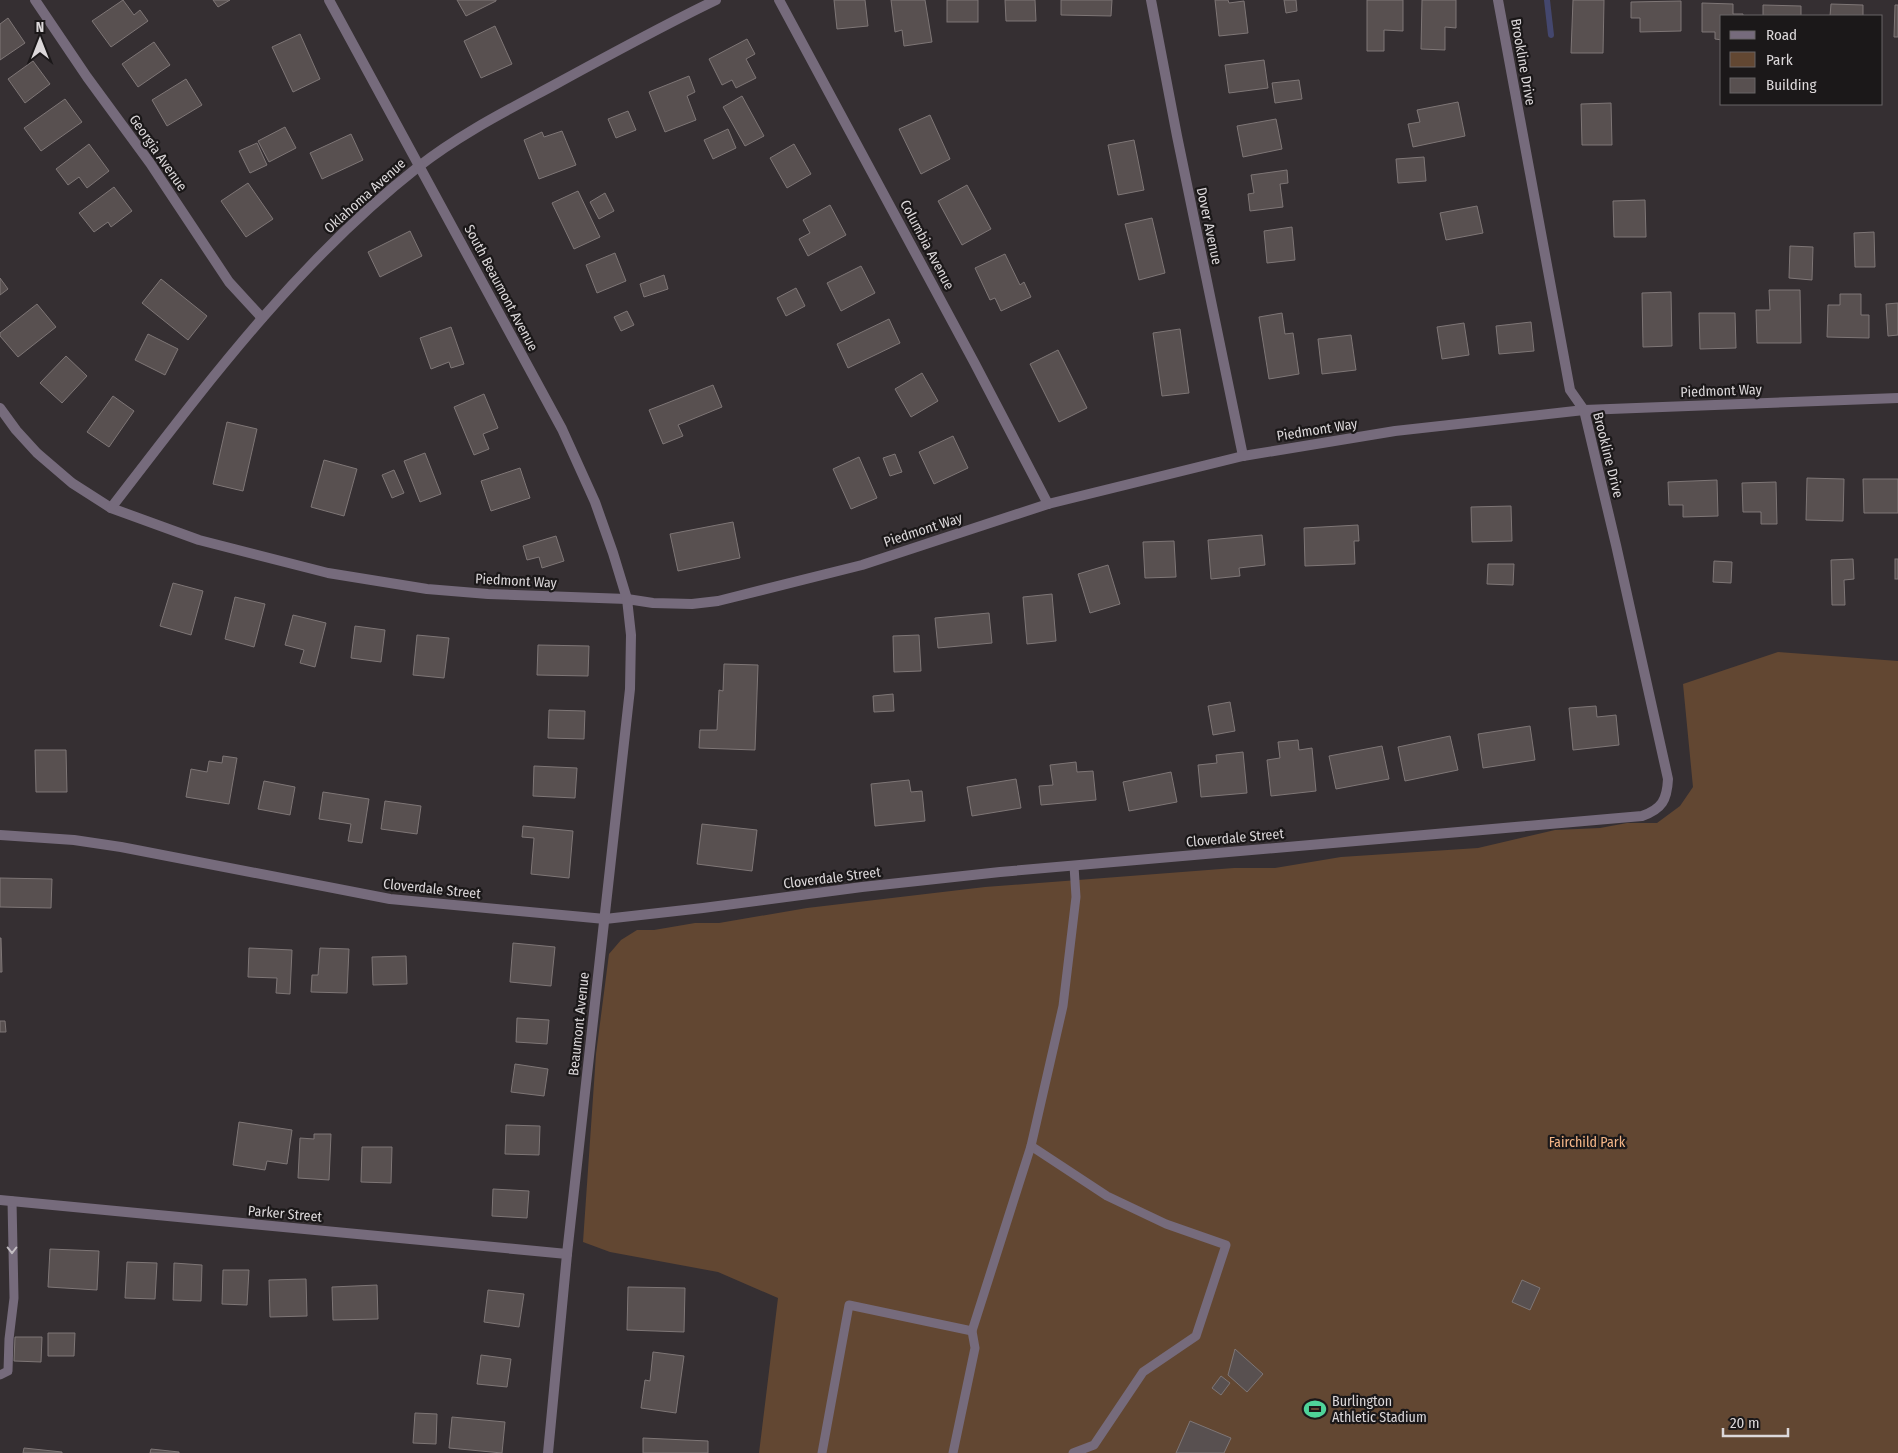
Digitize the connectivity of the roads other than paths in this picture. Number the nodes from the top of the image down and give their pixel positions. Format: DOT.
graph roads {
  1 [pos="35,0"];
  2 [pos="329,0"];
  3 [pos="716,0"];
  4 [pos="780,0"];
  5 [pos="1151,0"];
  6 [pos="1498,0"];
  7 [pos="419,166"];
  8 [pos="262,318"];
  9 [pos="1898,398"];
  10 [pos="0,408"];
  11 [pos="1584,410"];
  12 [pos="1243,456"];
  13 [pos="1048,504"];
  14 [pos="112,508"];
  15 [pos="627,599"];
  16 [pos="1665,799"];
  17 [pos="0,835"];
  18 [pos="1074,866"];
  19 [pos="604,919"];
  20 [pos="1031,1146"];
  21 [pos="0,1200"];
  22 [pos="12,1202"];
  23 [pos="566,1254"];
  24 [pos="972,1331"];
  25 [pos="0,1375"];
  26 [pos="548,1453"];
  27 [pos="822,1453"];
  28 [pos="953,1453"];
  29 [pos="1073,1453"];
  1 -- 8 [label="street, Georgia Avenue"];
  2 -- 7 [label="street, South Beaumont Avenue"];
  3 -- 7 [label="street, Oklahoma Avenue"];
  4 -- 13 [label="street, Columbia Avenue"];
  5 -- 12 [label="street, Dover Avenue"];
  6 -- 11 [label="street, Brookline Drive"];
  7 -- 8 [label="street, Oklahoma Avenue"];
  7 -- 15 [label="street, South Beaumont Avenue"];
  8 -- 14 [label="street, Oklahoma Avenue"];
  9 -- 11 [label="street, Piedmont Way"];
  10 -- 14 [label="street, Piedmont Way"];
  11 -- 12 [label="street, Piedmont Way"];
  11 -- 16 [label="street, Brookline Drive"];
  12 -- 13 [label="street, Piedmont Way"];
  13 -- 15 [label="street, Piedmont Way"];
  14 -- 15 [label="street, Piedmont Way"];
  15 -- 19 [label="street, Beaumont Avenue"];
  16 -- 18 [label="street, Cloverdale Street"];
  17 -- 19 [label="street, Cloverdale Street"];
  18 -- 19 [label="street, Cloverdale Street"];
  18 -- 20 [label="lane"];
  19 -- 23 [label="street, Beaumont Avenue"];
  20 -- 24 [label="lane"];
  20 -- 29 [label="lane"];
  21 -- 22 [label="street, Parker Street"];
  22 -- 23 [label="street, Parker Street"];
  22 -- 25 [label="lane, one-way"];
  23 -- 26 [label="street, Beaumont Avenue"];
  24 -- 27 [label="lane"];
  24 -- 28 [label="lane"];
}
